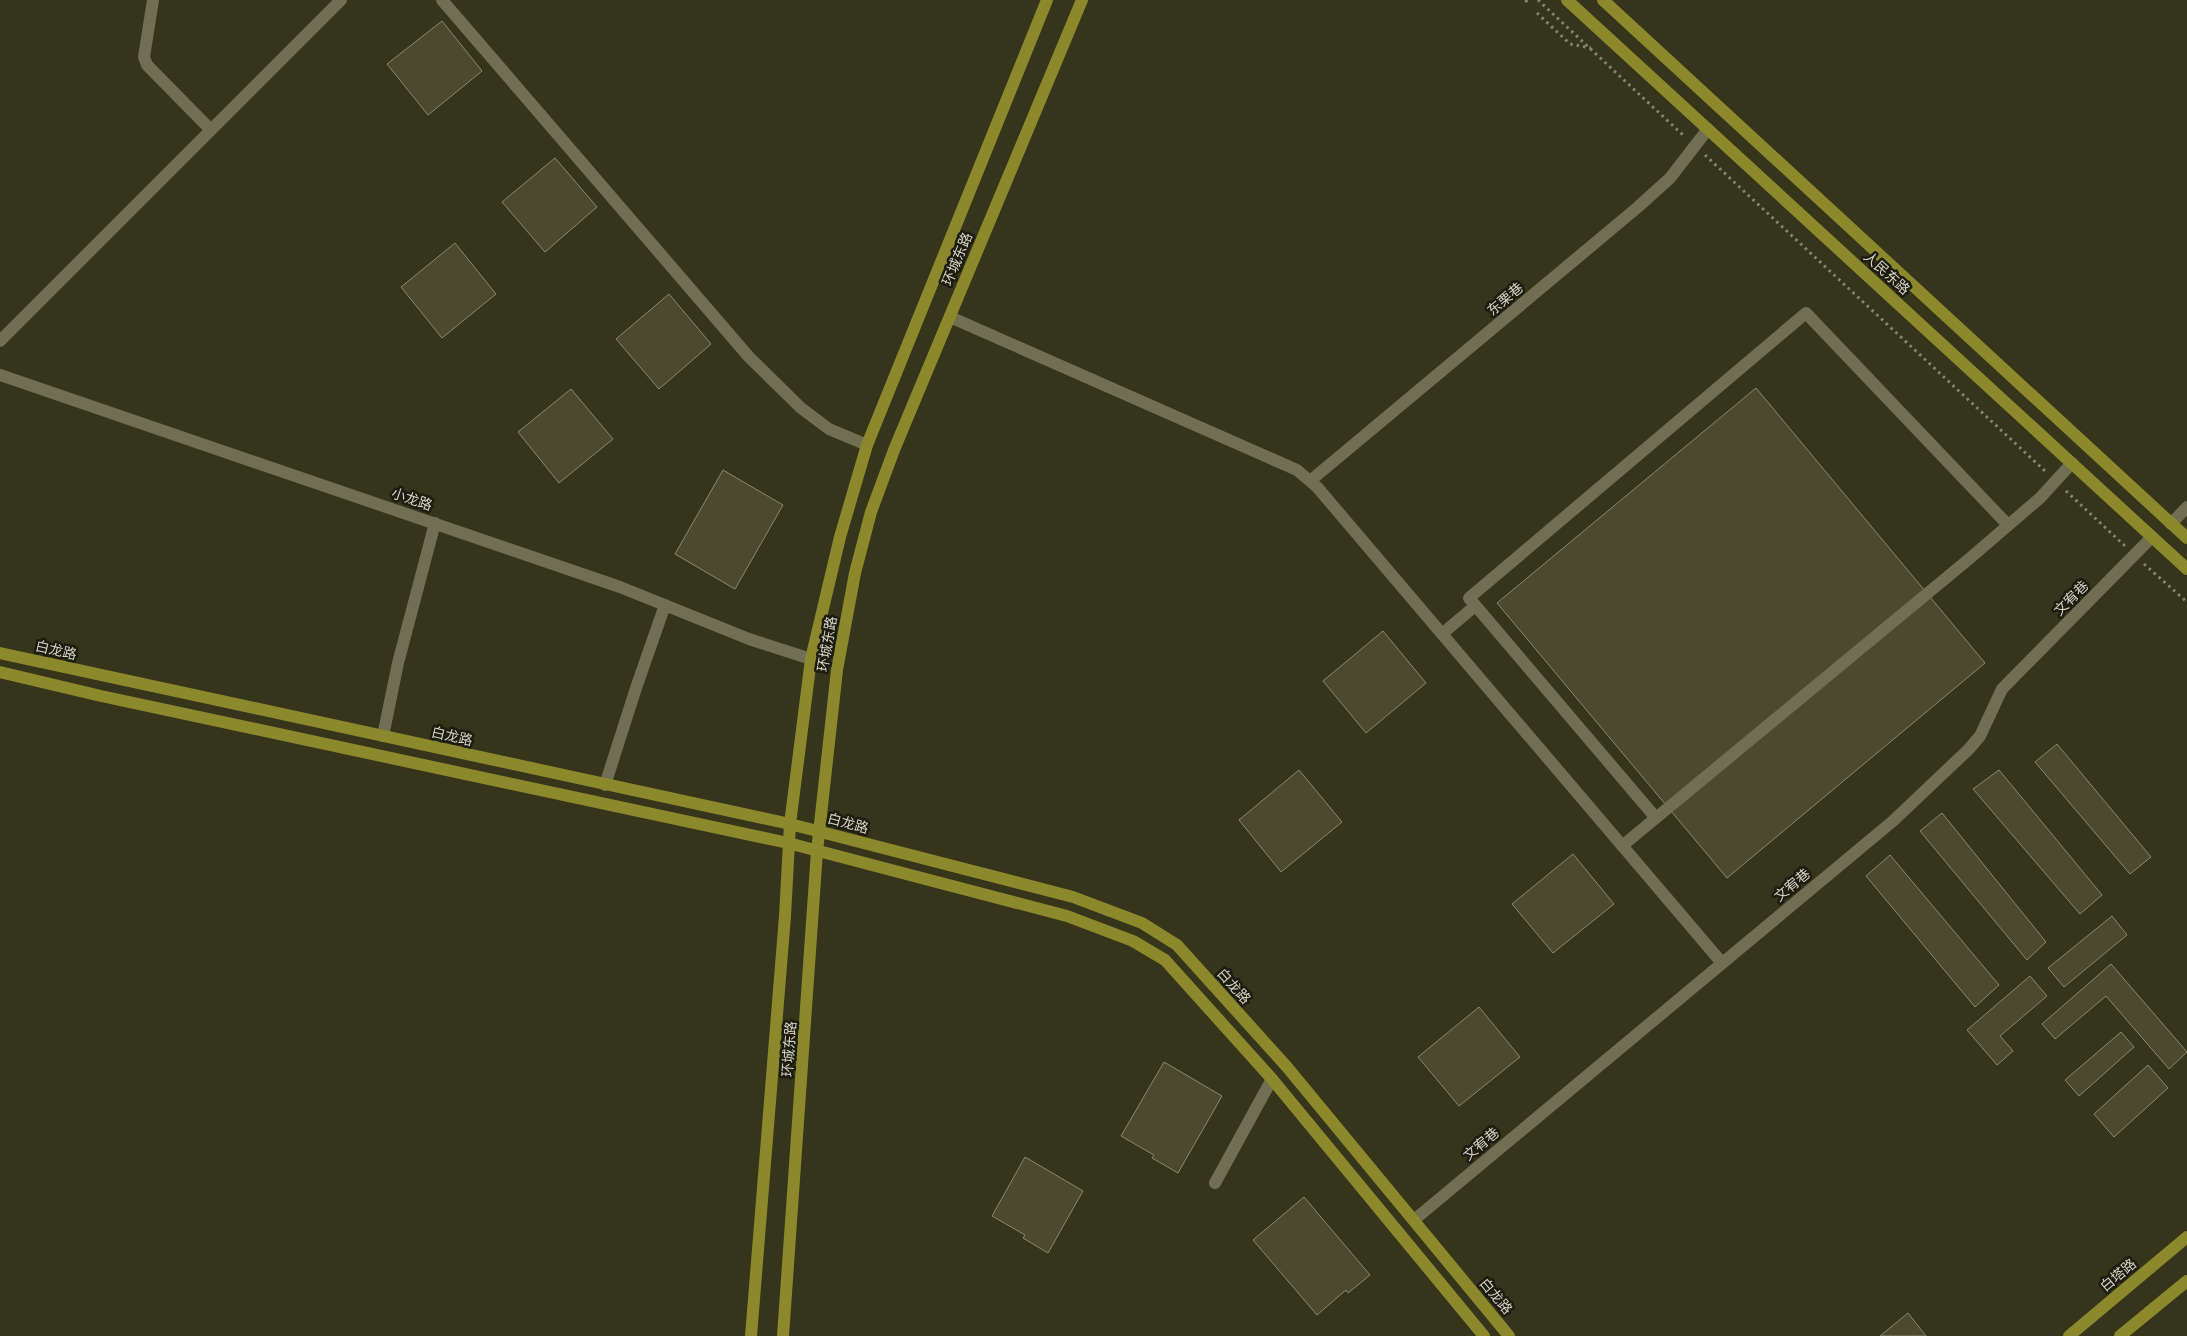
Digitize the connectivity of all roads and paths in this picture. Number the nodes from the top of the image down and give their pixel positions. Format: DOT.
graph roads {
  1 [pos="153,0"];
  2 [pos="341,0"];
  3 [pos="442,0"];
  4 [pos="1047,0"];
  5 [pos="1082,0"];
  6 [pos="1538,0"];
  7 [pos="1567,0"];
  8 [pos="1603,0"];
  9 [pos="1537,13"];
  10 [pos="1591,49"];
  11 [pos="1708,129"];
  12 [pos="211,130"];
  13 [pos="1695,145"];
  14 [pos="950,316"];
  15 [pos="0,341"];
  16 [pos="0,374"];
  17 [pos="867,444"];
  18 [pos="2072,464"];
  19 [pos="1310,481"];
  20 [pos="2055,481"];
  21 [pos="2187,507"];
  22 [pos="434,523"];
  23 [pos="2171,524"];
  24 [pos="2008,525"];
  25 [pos="2152,537"];
  26 [pos="2187,538"];
  27 [pos="2134,555"];
  28 [pos="2187,568"];
  29 [pos="2187,602"];
  30 [pos="665,605"];
  31 [pos="1475,606"];
  32 [pos="1442,634"];
  33 [pos="0,652"];
  34 [pos="811,659"];
  35 [pos="0,672"];
  36 [pos="383,736"];
  37 [pos="606,785"];
  38 [pos="1656,818"];
  39 [pos="790,824"];
  40 [pos="819,831"];
  41 [pos="788,844"];
  42 [pos="1622,846"];
  43 [pos="817,851"];
  44 [pos="1722,963"];
  45 [pos="1272,1079"];
  46 [pos="1215,1183"];
  47 [pos="1414,1220"];
  48 [pos="2187,1237"];
  49 [pos="2187,1281"];
  50 [pos="751,1336"];
  51 [pos="783,1336"];
  52 [pos="1484,1336"];
  53 [pos="1509,1336"];
  54 [pos="2069,1336"];
  55 [pos="2120,1336"];
  1 -- 12 [label="street"];
  2 -- 12 [label="street"];
  3 -- 17 [label="street"];
  4 -- 17 [label="main road, 环城东路"];
  5 -- 14 [label="main road, 环城东路"];
  6 -- 10 [label="path"];
  7 -- 11 [label="main road, 人民东路"];
  8 -- 23 [label="main road, 人民东路"];
  9 -- 10 [label="path"];
  10 -- 13 [label="path"];
  11 -- 13 [label="street, 东栗巷"];
  11 -- 18 [label="main road, 人民东路"];
  12 -- 15 [label="street"];
  13 -- 19 [label="street, 东栗巷"];
  13 -- 20 [label="path"];
  14 -- 19 [label="street"];
  14 -- 40 [label="main road, 环城东路"];
  16 -- 22 [label="street, 小龙路"];
  17 -- 34 [label="main road, 环城东路"];
  18 -- 20 [label="street"];
  18 -- 25 [label="main road, 人民东路"];
  19 -- 32 [label="street"];
  20 -- 24 [label="street"];
  20 -- 27 [label="path"];
  21 -- 23 [label="street"];
  22 -- 30 [label="street, 小龙路"];
  22 -- 36 [label="street"];
  23 -- 26 [label="main road, 人民东路"];
  24 -- 31 [label="street"];
  24 -- 38 [label="street"];
  25 -- 27 [label="street, 文宥巷"];
  25 -- 28 [label="main road, 人民东路"];
  27 -- 29 [label="path"];
  27 -- 44 [label="street, 文宥巷"];
  30 -- 34 [label="street, 小龙路"];
  30 -- 37 [label="street"];
  31 -- 32 [label="street"];
  31 -- 38 [label="street"];
  32 -- 42 [label="street"];
  33 -- 36 [label="main road, 白龙路"];
  34 -- 39 [label="main road, 环城东路"];
  35 -- 41 [label="main road"];
  36 -- 37 [label="main road, 白龙路"];
  37 -- 39 [label="main road, 白龙路"];
  38 -- 42 [label="street"];
  39 -- 40 [label="main road, 白龙路"];
  39 -- 41 [label="main road, 环城东路"];
  40 -- 43 [label="main road, 环城东路"];
  40 -- 47 [label="main road, 白龙路"];
  41 -- 43 [label="main road"];
  41 -- 50 [label="main road, 环城东路"];
  42 -- 44 [label="street"];
  43 -- 45 [label="main road"];
  43 -- 51 [label="main road, 环城东路"];
  44 -- 47 [label="street, 文宥巷"];
  45 -- 46 [label="street"];
  45 -- 52 [label="main road"];
  47 -- 53 [label="main road, 白龙路"];
  48 -- 54 [label="main road, 白塔路"];
  49 -- 55 [label="main road"];
}
